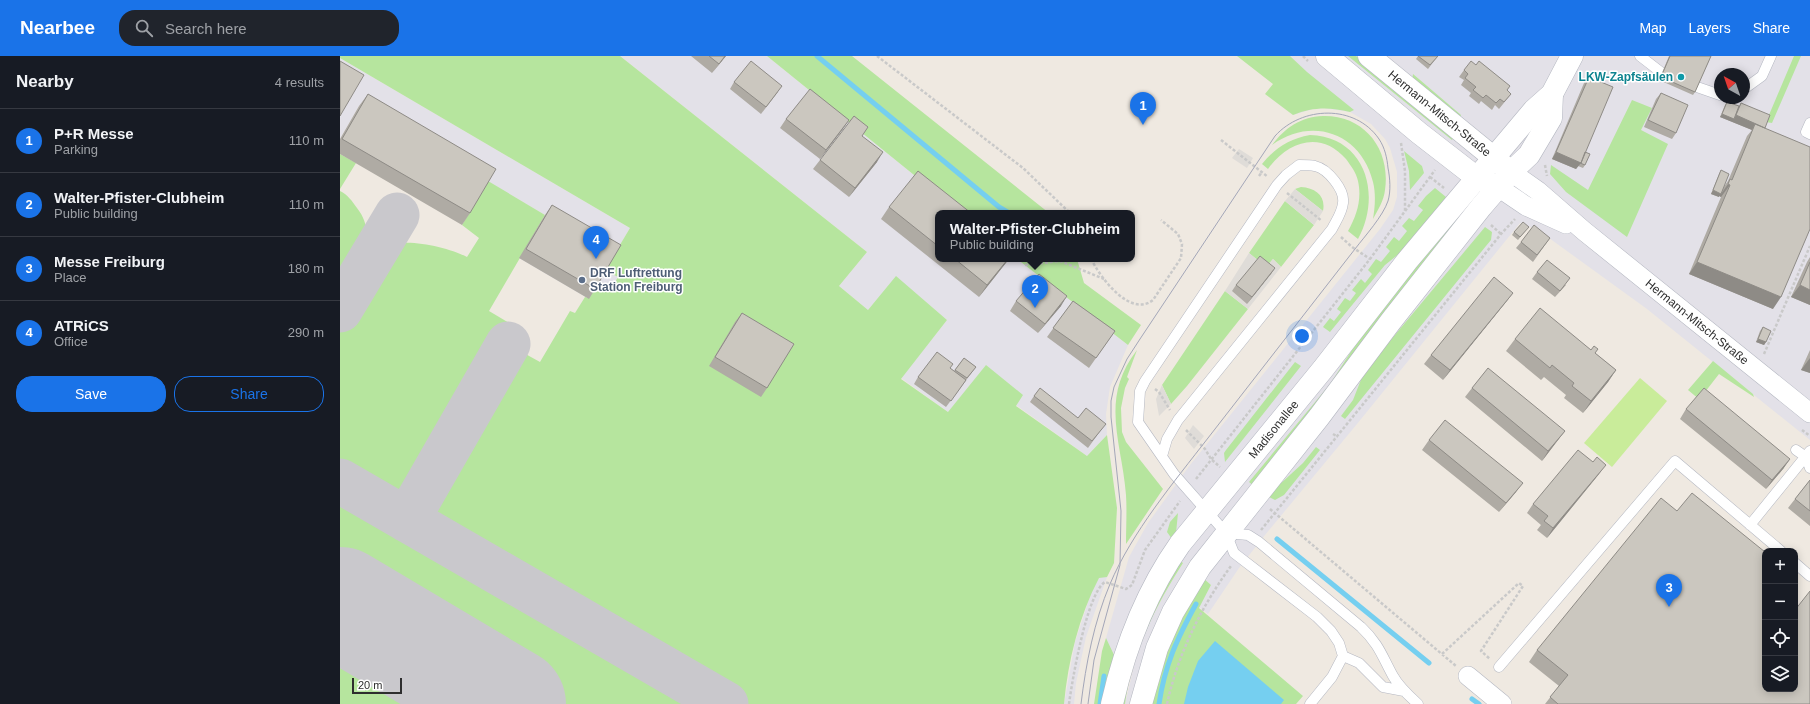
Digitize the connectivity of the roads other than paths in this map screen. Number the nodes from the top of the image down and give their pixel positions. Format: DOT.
graph roads {
  1 [pos="1327,56"];
  2 [pos="1369,56"];
  3 [pos="1572,56"];
  4 [pos="1640,56"];
  5 [pos="1771,56"];
  6 [pos="1662,73"];
  7 [pos="1750,85"];
  8 [pos="1697,87"];
  9 [pos="1714,93"];
  10 [pos="1552,94"];
  11 [pos="1810,123"];
  12 [pos="1810,134"];
  13 [pos="1494,158"];
  14 [pos="1477,178"];
  15 [pos="1504,179"];
  16 [pos="1810,413"];
  17 [pos="1796,450"];
  18 [pos="1808,454"];
  19 [pos="1162,456"];
  20 [pos="1810,468"];
  21 [pos="1207,512"];
  22 [pos="1750,525"];
  23 [pos="1226,533"];
  24 [pos="1777,548"];
  25 [pos="1798,566"];
  26 [pos="1810,576"];
  27 [pos="1343,656"];
  28 [pos="1499,667"];
  29 [pos="1468,676"];
  30 [pos="1404,691"];
  31 [pos="1112,704"];
  32 [pos="1141,704"];
  33 [pos="1310,704"];
  34 [pos="1418,704"];
  35 [pos="1502,704"];
  1 -- 14 [label="main road"];
  2 -- 13 [label="main road, Hermann-Mitsch-Straße"];
  3 -- 10 [label="main road"];
  4 -- 6 [label="lane"];
  5 -- 7 [label="lane"];
  8 -- 9 [label="lane"];
  10 -- 13 [label="main road, Madisonallee"];
  10 -- 15 [label="main road"];
  11 -- 12 [label="lane"];
  13 -- 14 [label="main road, Madisonallee"];
  13 -- 15 [label="main road, Hermann-Mitsch-Straße"];
  14 -- 15 [label="main road"];
  14 -- 21 [label="main road, Madisonallee"];
  15 -- 16 [label="street, Hermann-Mitsch-Straße"];
  15 -- 23 [label="main road"];
  17 -- 18 [label="lane"];
  18 -- 20 [label="lane"];
  18 -- 22 [label="lane"];
  19 -- 19 [label="lane"];
  19 -- 21 [label="lane"];
  21 -- 23 [label="lane"];
  21 -- 31 [label="main road, Madisonallee"];
  22 -- 24 [label="lane"];
  22 -- 28 [label="lane"];
  23 -- 27 [label="lane"];
  23 -- 30 [label="lane"];
  23 -- 32 [label="main road"];
  25 -- 26 [label="lane"];
  27 -- 30 [label="lane"];
  27 -- 33 [label="lane"];
  29 -- 35 [label="street"];
  30 -- 34 [label="lane"];
}
